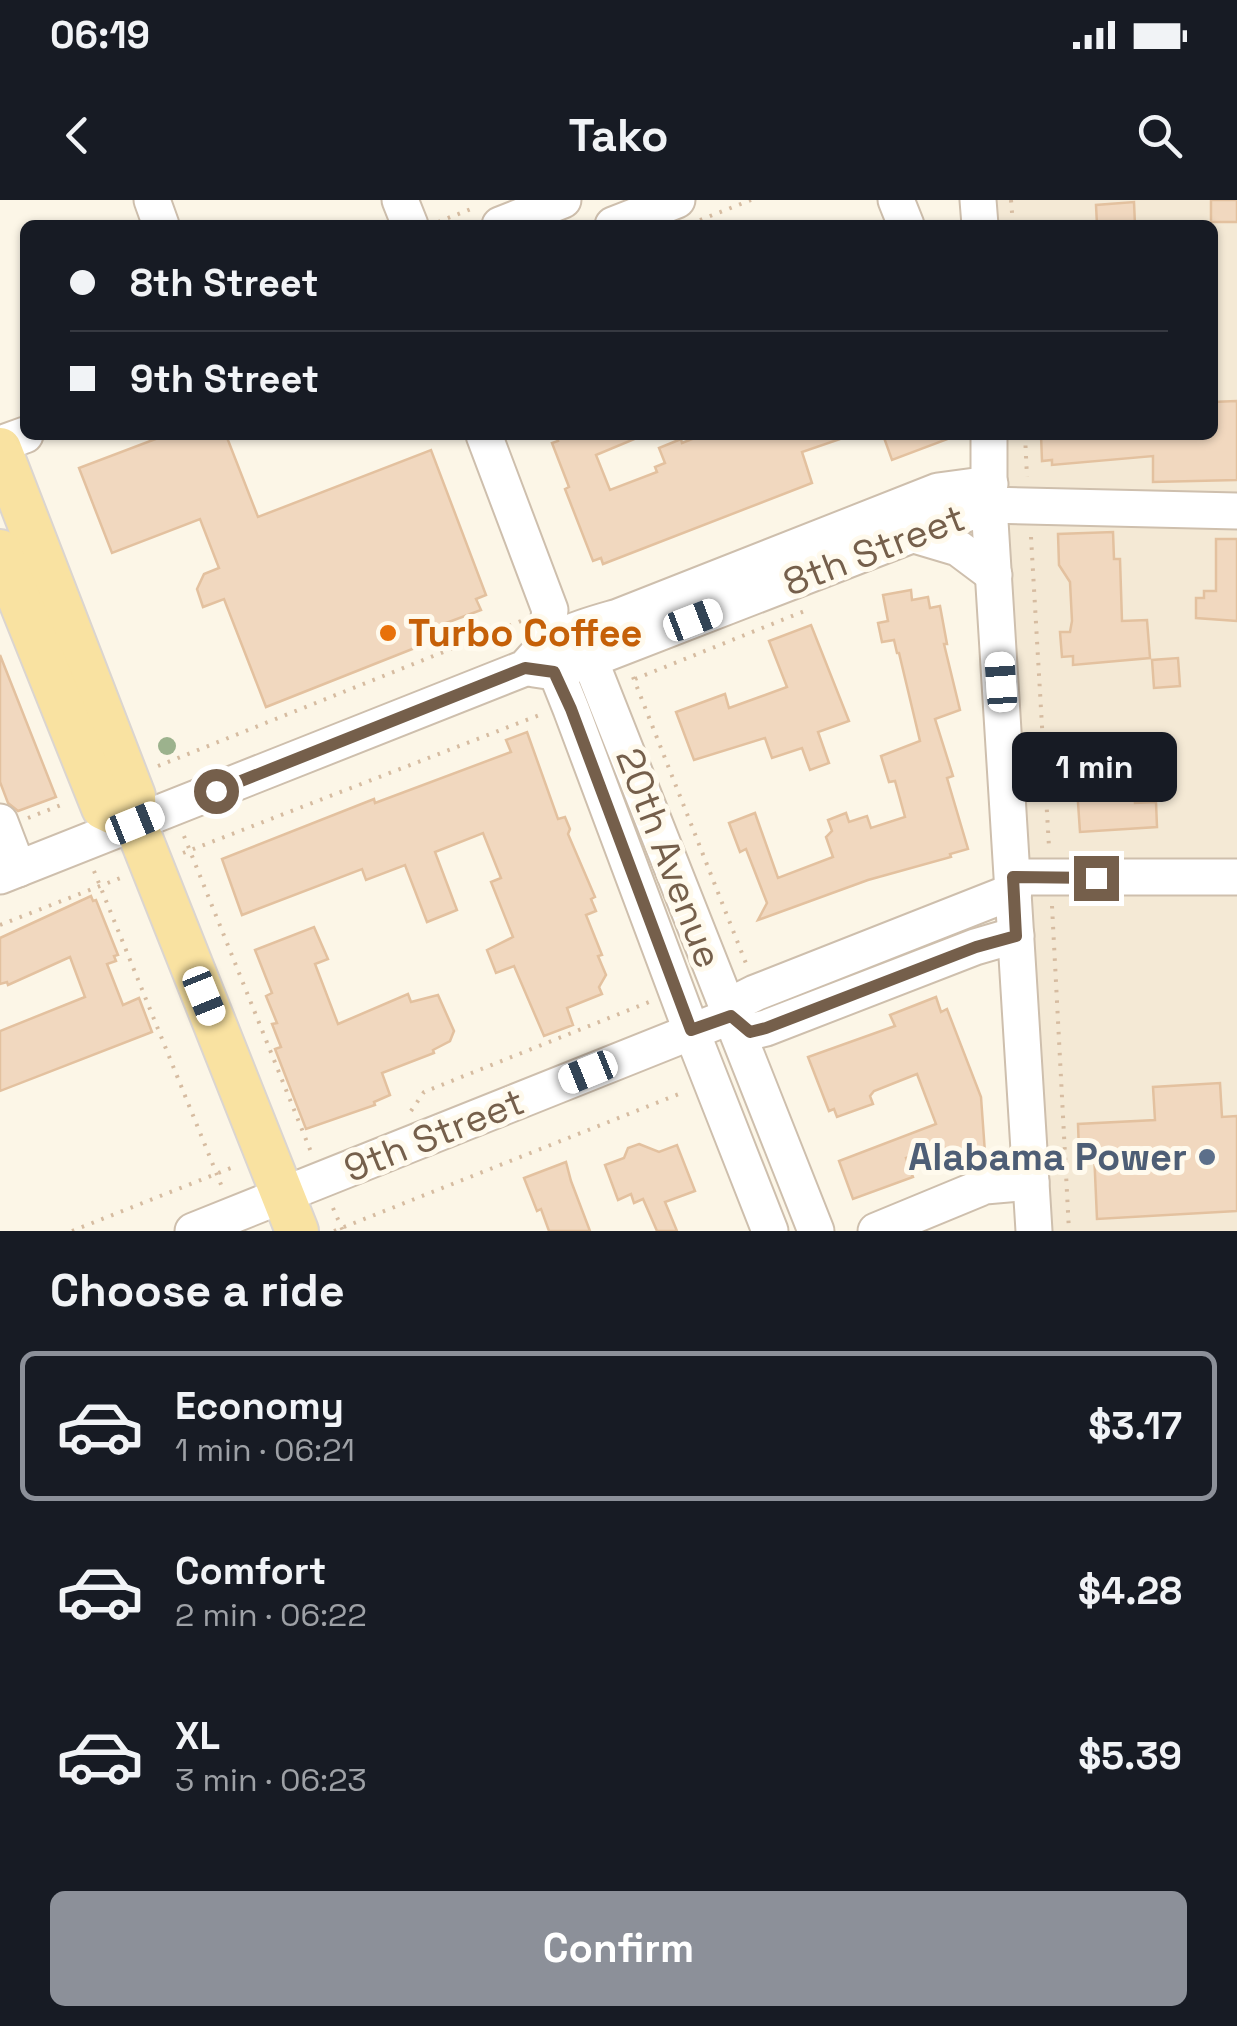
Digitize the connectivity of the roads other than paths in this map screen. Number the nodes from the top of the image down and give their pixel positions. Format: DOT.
graph roads {
  1 [pos="563,200"];
  2 [pos="677,200"];
  3 [pos="489,216"];
  4 [pos="627,220"];
  5 [pos="486,440"];
  6 [pos="989,440"];
  7 [pos="0,447"];
  8 [pos="990,495"];
  9 [pos="1237,511"];
  10 [pos="911,534"];
  11 [pos="0,552"];
  12 [pos="994,575"];
  13 [pos="574,651"];
  14 [pos="154,816"];
  15 [pos="1,825"];
  16 [pos="9,873"];
  17 [pos="1237,877"];
  18 [pos="1014,884"];
  19 [pos="1016,936"];
  20 [pos="731,1016"];
  21 [pos="691,1030"];
  22 [pos="1031,1182"];
  23 [pos="290,1213"];
  24 [pos="192,1231"];
  25 [pos="770,1231"];
  26 [pos="816,1231"];
  27 [pos="876,1231"];
  28 [pos="1034,1231"];
  1 -- 3 [label="street"];
  2 -- 4 [label="street"];
  5 -- 13 [label="street, 20th Avenue"];
  6 -- 8 [label="street"];
  7 -- 14 [label="main road"];
  8 -- 9 [label="street, 8th Street"];
  8 -- 10 [label="street, 8th Street"];
  8 -- 12 [label="street"];
  8 -- 13 [label="street, 8th Street"];
  10 -- 12 [label="street, 8th Street"];
  10 -- 13 [label="street, 8th Street"];
  11 -- 14 [label="main road"];
  12 -- 18 [label="street"];
  13 -- 14 [label="street, 8th Street"];
  13 -- 20 [label="street, 20th Avenue"];
  13 -- 21 [label="street, 20th Avenue"];
  14 -- 16 [label="street, 8th Street"];
  14 -- 23 [label="main road"];
  15 -- 16 [label="street"];
  17 -- 18 [label="street, 9th Street"];
  18 -- 19 [label="street"];
  18 -- 20 [label="street, 9th Street"];
  19 -- 20 [label="street"];
  19 -- 22 [label="street"];
  20 -- 21 [label="street, 9th Street"];
  20 -- 26 [label="street, 20th Avenue"];
  21 -- 23 [label="street, 9th Street"];
  21 -- 25 [label="street, 20th Avenue"];
  22 -- 27 [label="street"];
  22 -- 28 [label="street"];
  23 -- 24 [label="street, 9th Street"];
}
